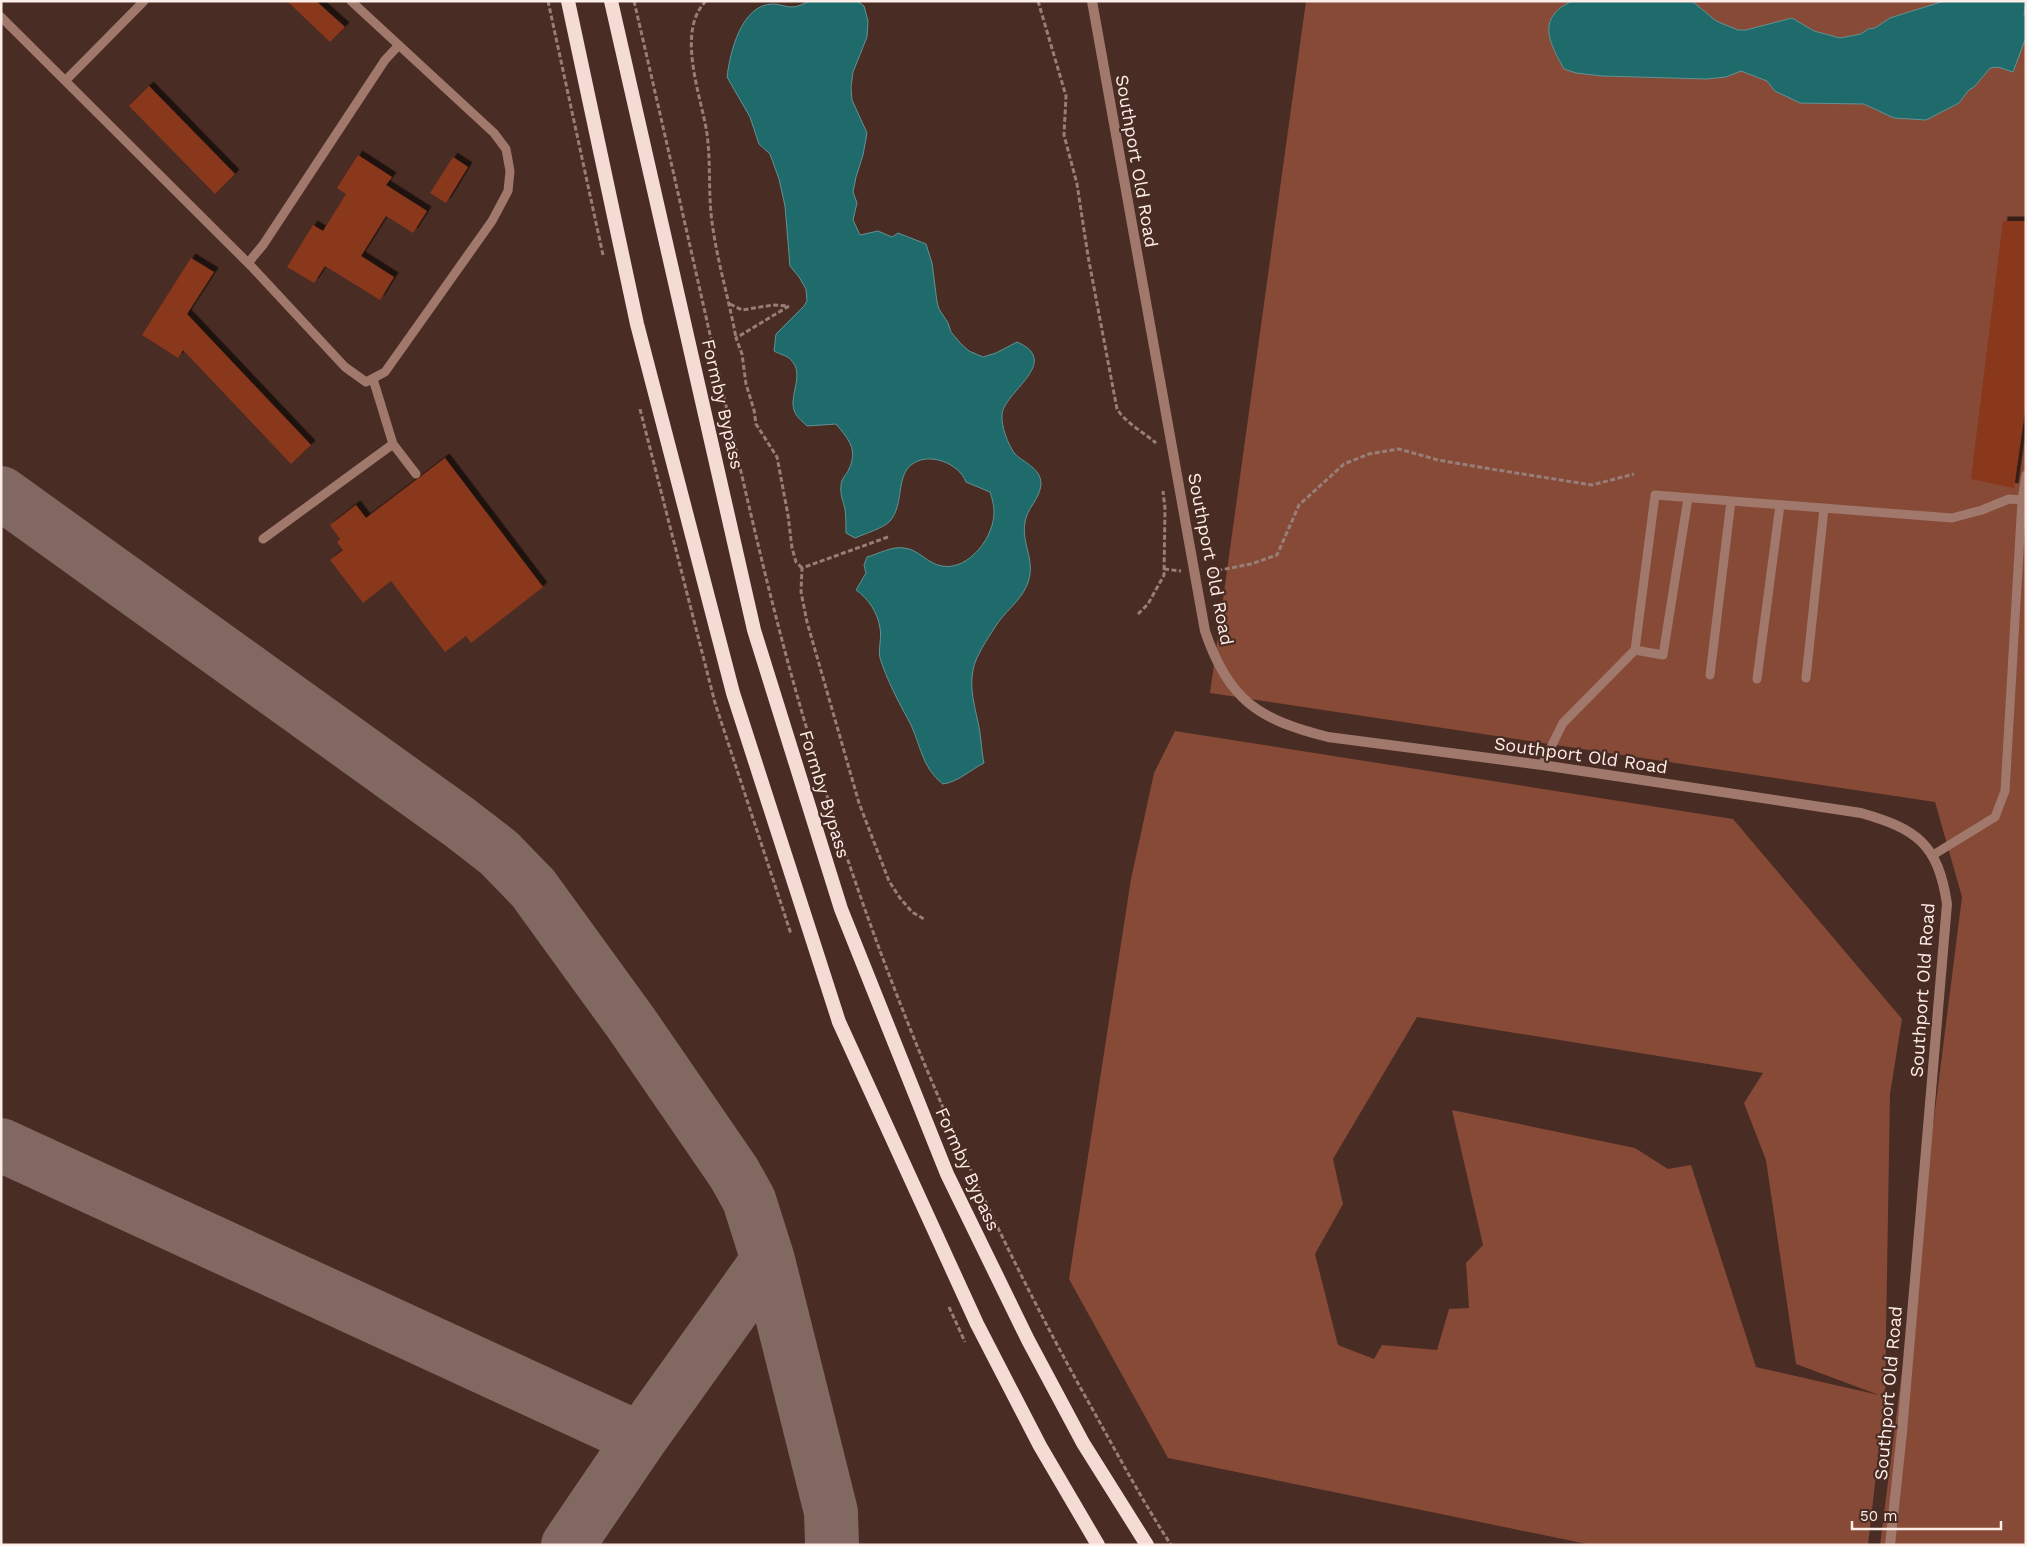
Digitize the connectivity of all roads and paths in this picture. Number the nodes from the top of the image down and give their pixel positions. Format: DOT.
graph roads {
  1 [pos="144,1"];
  2 [pos="351,1"];
  3 [pos="568,1"];
  4 [pos="612,1"];
  5 [pos="634,1"];
  6 [pos="706,1"];
  7 [pos="1038,1"];
  8 [pos="1092,1"];
  9 [pos="1,17"];
  10 [pos="399,45"];
  11 [pos="66,80"];
  12 [pos="248,263"];
  13 [pos="730,304"];
  14 [pos="736,338"];
  15 [pos="373,379"];
  16 [pos="393,444"];
  17 [pos="1157,444"];
  18 [pos="416,474"];
  19 [pos="1634,474"];
  20 [pos="2026,475"];
  21 [pos="2025,485"];
  22 [pos="1163,490"];
  23 [pos="1688,498"];
  24 [pos="2022,500"];
  25 [pos="1731,501"];
  26 [pos="1780,505"];
  27 [pos="1824,508"];
  28 [pos="2023,533"];
  29 [pos="888,537"];
  30 [pos="263,538"];
  31 [pos="802,568"];
  32 [pos="1164,569"];
  33 [pos="1195,572"];
  34 [pos="2021,590"];
  35 [pos="1138,614"];
  36 [pos="1635,650"];
  37 [pos="1710,675"];
  38 [pos="1806,678"];
  39 [pos="1756,679"];
  40 [pos="1542,766"];
  41 [pos="1933,855"];
  42 [pos="924,919"];
  43 [pos="1098,1545"];
  44 [pos="1147,1545"];
  45 [pos="1171,1545"];
  46 [pos="1890,1545"];
  1 -- 11 [label="lane"];
  2 -- 10 [label="lane"];
  3 -- 43 [label="highway"];
  4 -- 44 [label="highway, Formby Bypass"];
  5 -- 45 [label="path"];
  6 -- 13 [label="path"];
  7 -- 17 [label="path"];
  8 -- 33 [label="street, Southport Old Road"];
  9 -- 11 [label="lane"];
  10 -- 12 [label="lane"];
  10 -- 15 [label="lane"];
  11 -- 12 [label="lane"];
  12 -- 15 [label="lane"];
  13 -- 14 [label="path"];
  13 -- 14 [label="path"];
  14 -- 31 [label="path"];
  15 -- 16 [label="lane"];
  16 -- 18 [label="lane"];
  16 -- 30 [label="lane"];
  19 -- 33 [label="path"];
  20 -- 21 [label="lane"];
  21 -- 24 [label="lane"];
  22 -- 32 [label="path"];
  23 -- 25 [label="lane"];
  23 -- 36 [label="lane"];
  23 -- 36 [label="lane"];
  24 -- 27 [label="lane"];
  24 -- 28 [label="lane"];
  25 -- 26 [label="lane"];
  25 -- 37 [label="lane"];
  26 -- 27 [label="lane"];
  26 -- 39 [label="lane"];
  27 -- 38 [label="lane"];
  28 -- 34 [label="lane"];
  29 -- 31 [label="path"];
  31 -- 42 [label="path"];
  32 -- 33 [label="path"];
  32 -- 35 [label="path"];
  33 -- 40 [label="street, Southport Old Road"];
  34 -- 41 [label="lane"];
  36 -- 40 [label="lane"];
  40 -- 41 [label="street, Southport Old Road"];
  41 -- 46 [label="street, Southport Old Road"];
}
